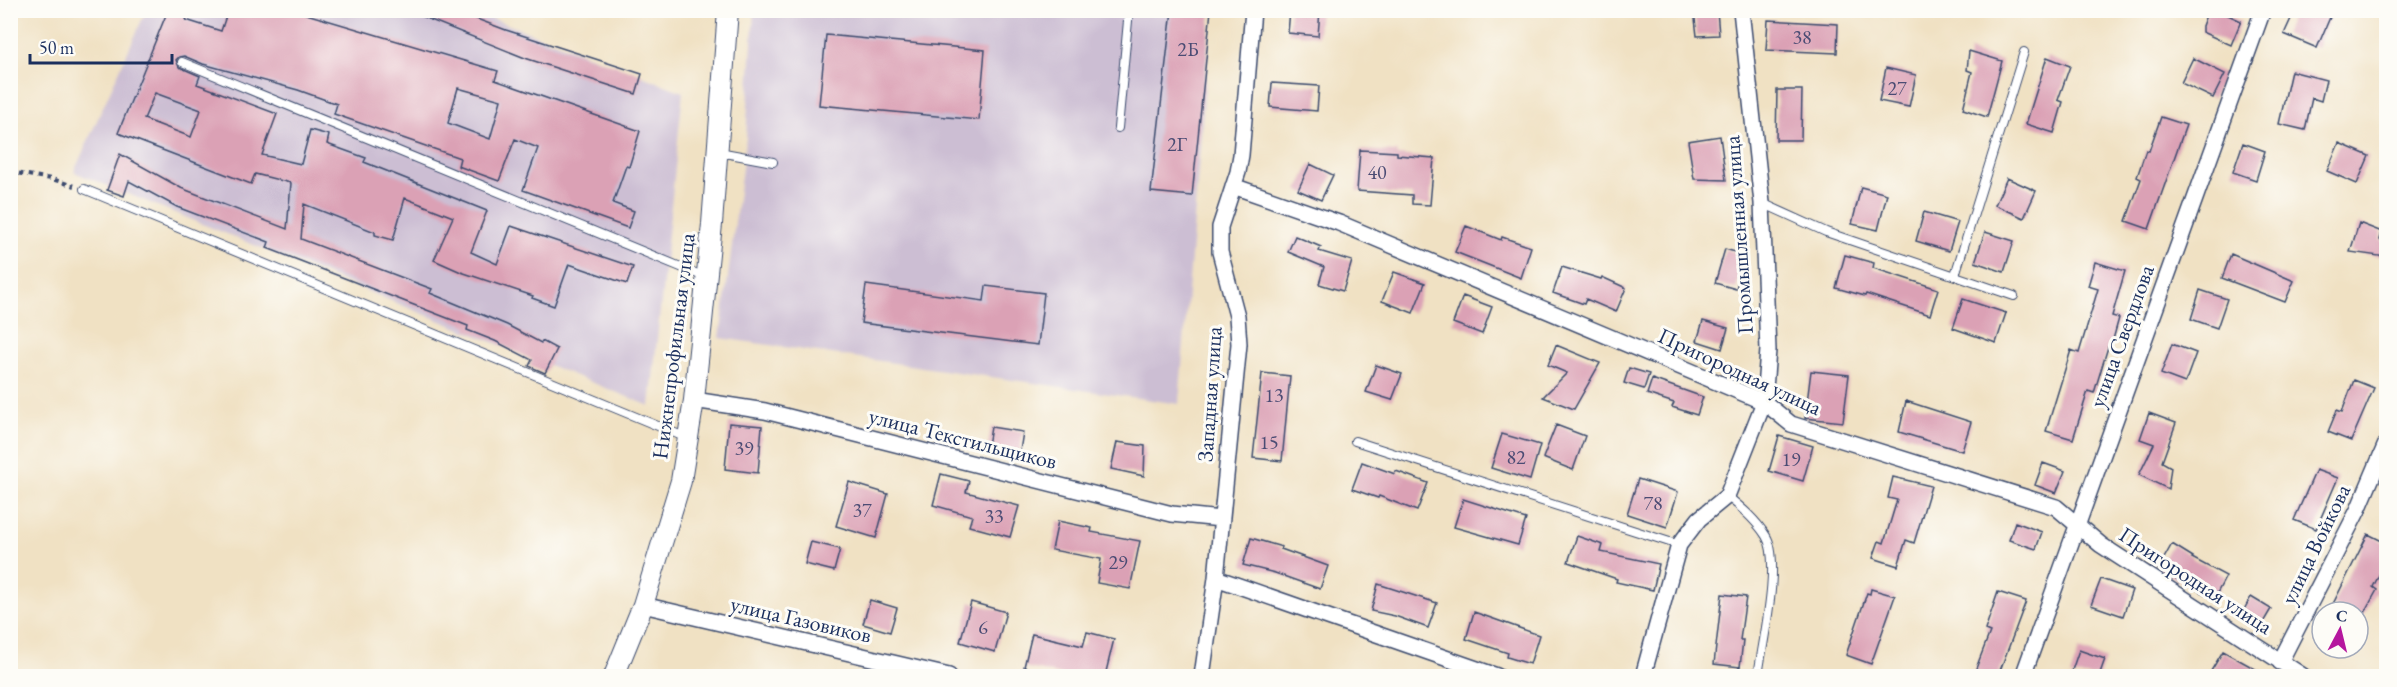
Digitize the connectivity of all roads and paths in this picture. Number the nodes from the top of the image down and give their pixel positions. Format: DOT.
graph roads {
  1 [pos="728,10"];
  2 [pos="1129,10"];
  3 [pos="1253,10"];
  4 [pos="1741,10"];
  5 [pos="2263,10"];
  6 [pos="2024,52"];
  7 [pos="182,62"];
  8 [pos="1118,128"];
  9 [pos="717,152"];
  10 [pos="773,162"];
  11 [pos="10,172"];
  12 [pos="1233,186"];
  13 [pos="84,189"];
  14 [pos="1762,203"];
  15 [pos="1955,275"];
  16 [pos="706,277"];
  17 [pos="2014,296"];
  18 [pos="694,400"];
  19 [pos="1764,402"];
  20 [pos="688,438"];
  21 [pos="1356,441"];
  22 [pos="2386,444"];
  23 [pos="1727,496"];
  24 [pos="1221,519"];
  25 [pos="2077,524"];
  26 [pos="1679,545"];
  27 [pos="1216,578"];
  28 [pos="643,605"];
  29 [pos="2280,662"];
  30 [pos="614,676"];
  31 [pos="949,676"];
  32 [pos="1202,676"];
  33 [pos="1497,676"];
  34 [pos="1643,676"];
  35 [pos="1758,676"];
  36 [pos="2023,676"];
  37 [pos="2303,676"];
  1 -- 9 [label="street, Нижнепрофильная улица"];
  2 -- 8 [label="lane"];
  3 -- 12 [label="street, Западная улица"];
  4 -- 14 [label="street, Промышленная улица"];
  5 -- 25 [label="street, улица Свердлова"];
  6 -- 15 [label="lane"];
  7 -- 16 [label="lane"];
  9 -- 10 [label="lane"];
  9 -- 16 [label="street, Нижнепрофильная улица"];
  11 -- 13 [label="path"];
  12 -- 19 [label="street, Пригородная улица"];
  12 -- 24 [label="street, Западная улица"];
  13 -- 20 [label="lane"];
  14 -- 15 [label="lane"];
  14 -- 19 [label="street, Промышленная улица"];
  15 -- 17 [label="lane"];
  16 -- 18 [label="street, Нижнепрофильная улица"];
  18 -- 20 [label="street, Нижнепрофильная улица"];
  18 -- 24 [label="street, улица Текстильщиков"];
  19 -- 23 [label="street, Промышленная улица"];
  19 -- 25 [label="street, Пригородная улица"];
  20 -- 28 [label="street, Нижнепрофильная улица"];
  21 -- 26 [label="lane"];
  22 -- 29 [label="street, улица Войкова"];
  23 -- 26 [label="street, Промышленная улица"];
  23 -- 35 [label="lane"];
  24 -- 27 [label="street, Западная улица"];
  25 -- 29 [label="street, Пригородная улица"];
  25 -- 36 [label="street, улица Свердлова"];
  26 -- 34 [label="street, Промышленная улица"];
  27 -- 32 [label="street, Западная улица"];
  27 -- 33 [label="street"];
  28 -- 30 [label="street, Нижнепрофильная улица"];
  28 -- 31 [label="street, улица Газовиков"];
  29 -- 37 [label="street, Пригородная улица"];
}
